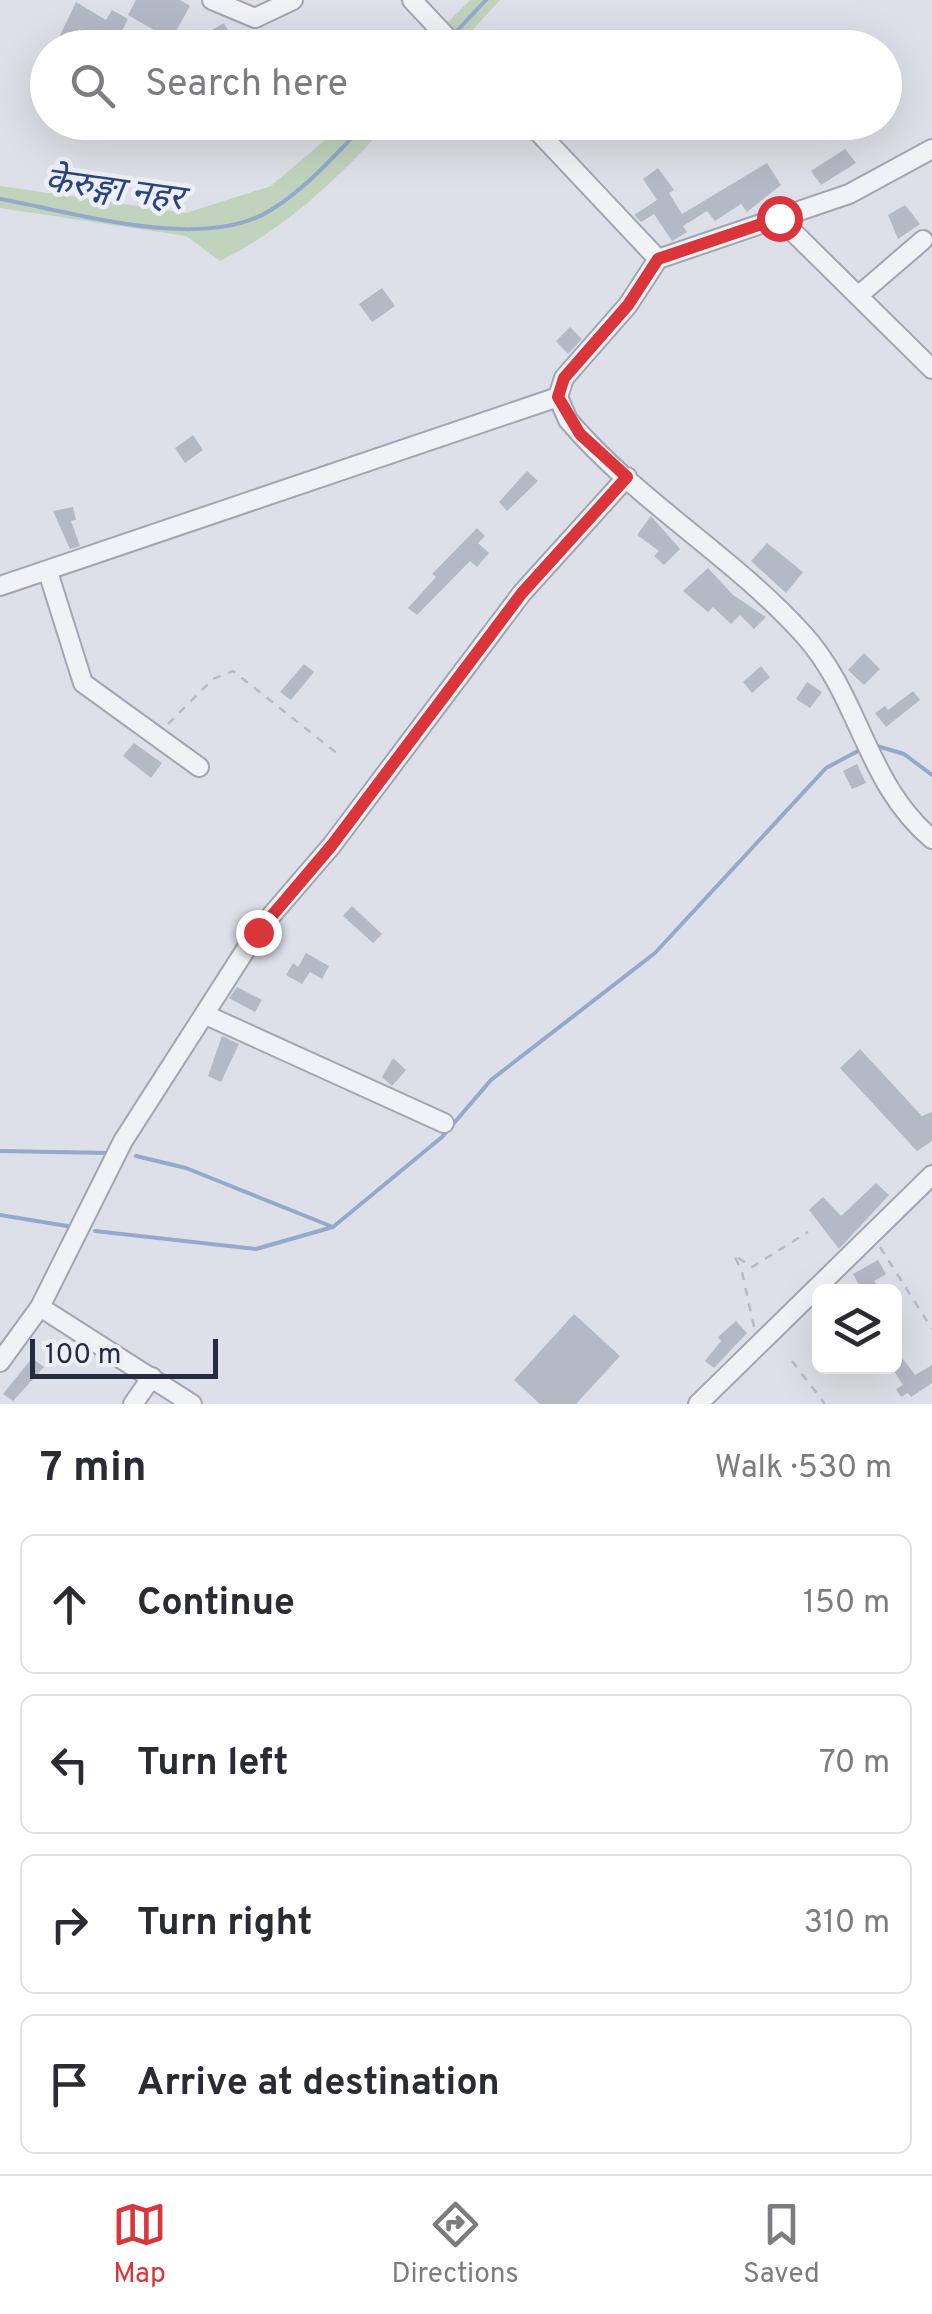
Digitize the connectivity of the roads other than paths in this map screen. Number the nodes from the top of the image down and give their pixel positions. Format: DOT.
graph roads {
  1 [pos="212,0"];
  2 [pos="293,0"];
  3 [pos="412,0"];
  4 [pos="440,30"];
  5 [pos="545,140"];
  6 [pos="932,148"];
  7 [pos="779,218"];
  8 [pos="923,240"];
  9 [pos="658,259"];
  10 [pos="858,296"];
  11 [pos="932,369"];
  12 [pos="558,397"];
  13 [pos="627,477"];
  14 [pos="48,572"];
  15 [pos="0,586"];
  16 [pos="200,767"];
  17 [pos="932,839"];
  18 [pos="206,1015"];
  19 [pos="444,1123"];
  20 [pos="932,1175"];
  21 [pos="40,1307"];
  22 [pos="0,1362"];
  23 [pos="152,1377"];
  24 [pos="133,1404"];
  25 [pos="192,1404"];
  26 [pos="698,1404"];
  1 -- 2 [label="street"];
  3 -- 4 [label="street"];
  5 -- 9 [label="street"];
  6 -- 7 [label="street"];
  7 -- 9 [label="street"];
  7 -- 10 [label="street"];
  8 -- 10 [label="street"];
  9 -- 12 [label="street"];
  10 -- 11 [label="street"];
  12 -- 13 [label="street"];
  12 -- 14 [label="street"];
  13 -- 17 [label="street"];
  13 -- 18 [label="street"];
  14 -- 15 [label="street"];
  14 -- 16 [label="street"];
  18 -- 19 [label="street"];
  18 -- 21 [label="street"];
  20 -- 26 [label="street"];
  21 -- 22 [label="street"];
  21 -- 23 [label="street"];
  23 -- 24 [label="street"];
  23 -- 25 [label="street"];
}
